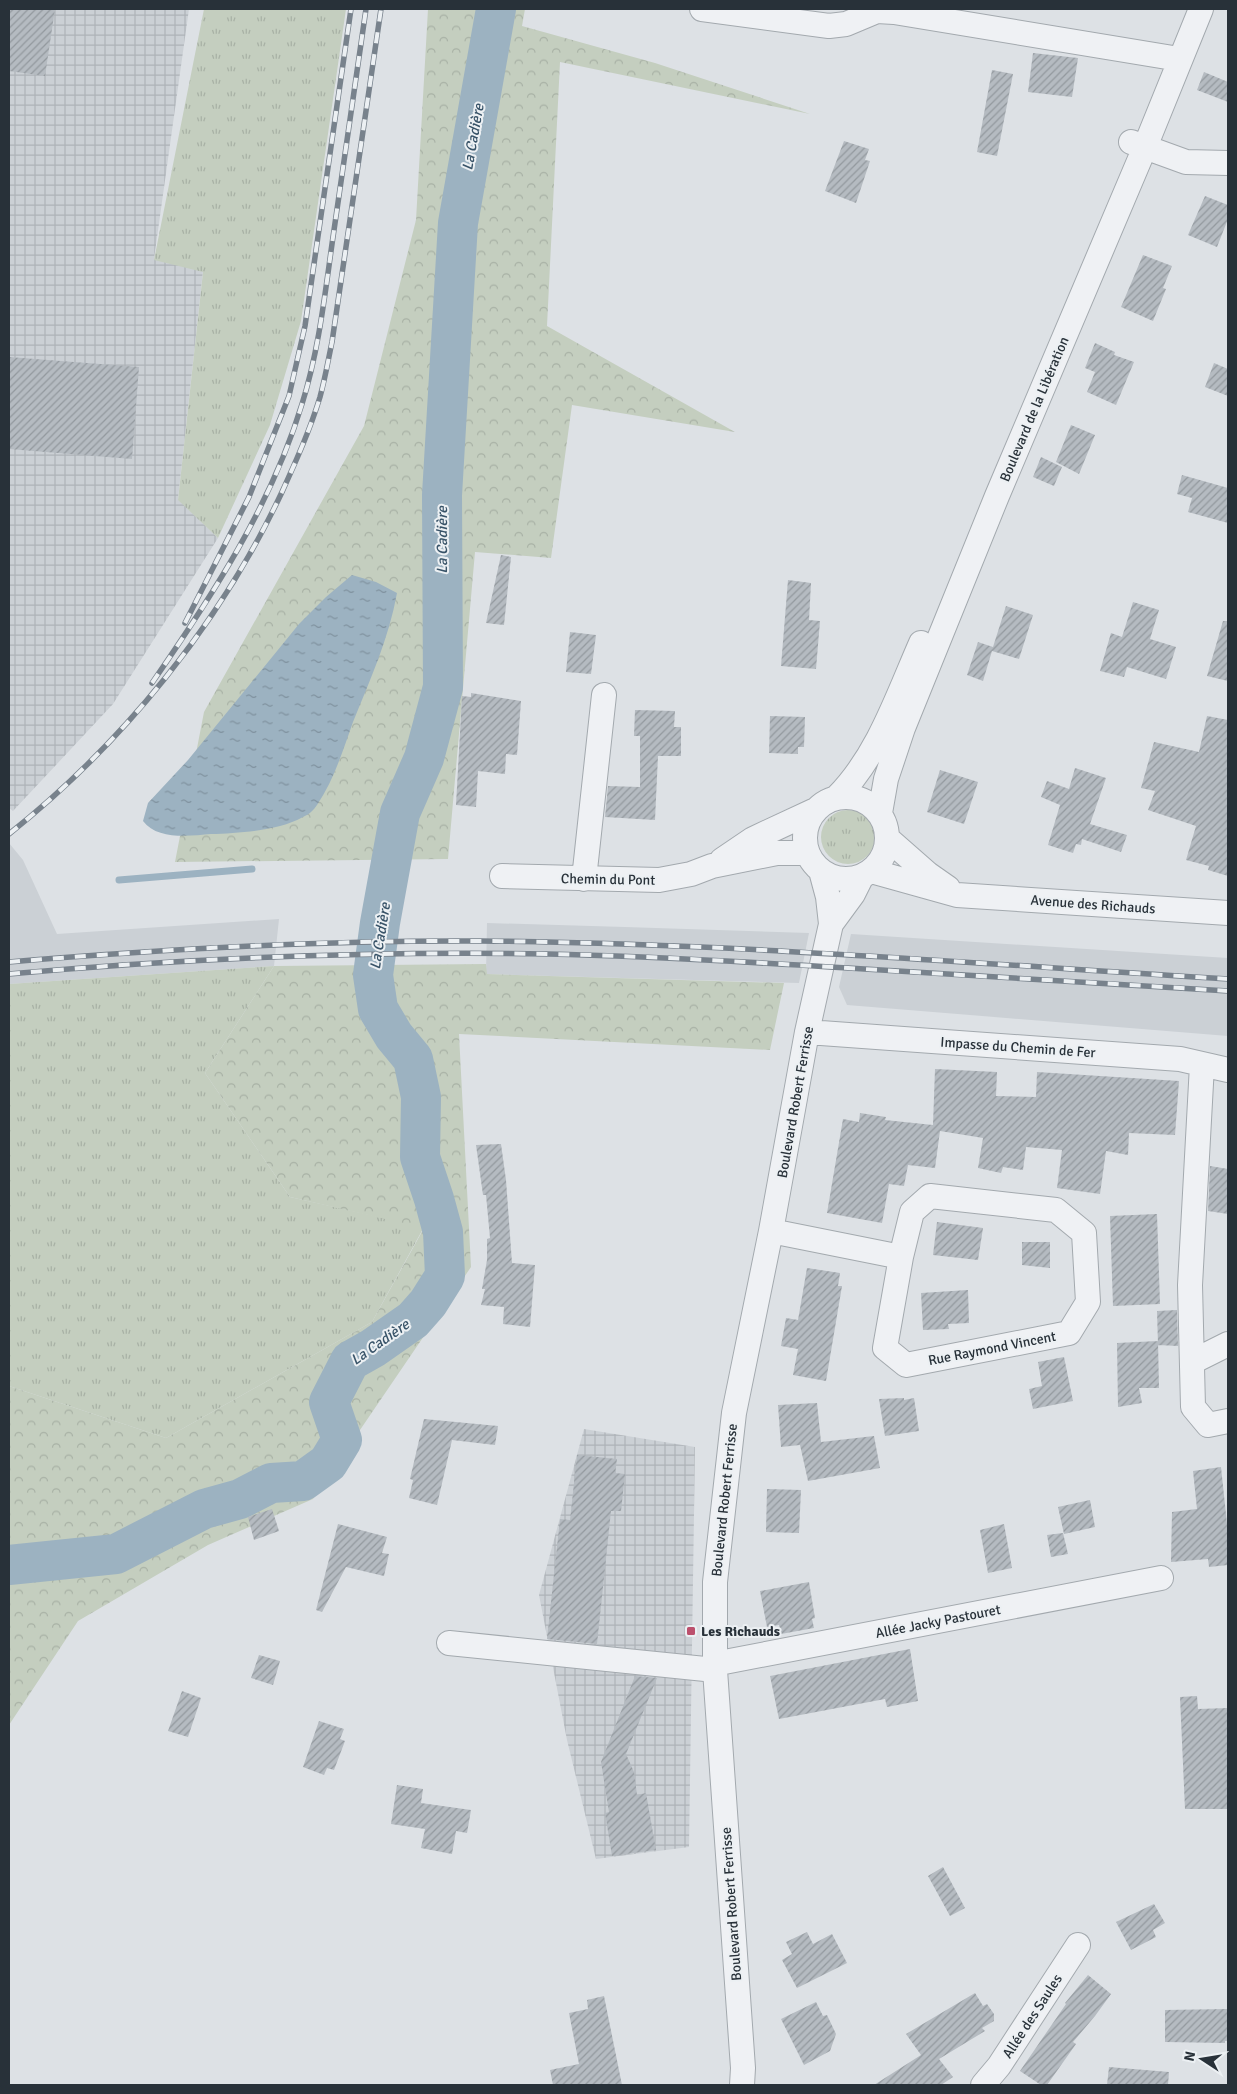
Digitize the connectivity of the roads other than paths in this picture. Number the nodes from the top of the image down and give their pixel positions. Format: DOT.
graph roads {
  1 [pos="702,9"];
  2 [pos="1185,9"];
  3 [pos="1201,9"];
  4 [pos="1172,58"];
  5 [pos="1138,144"];
  6 [pos="1228,163"];
  7 [pos="604,695"];
  8 [pos="838,797"];
  9 [pos="814,811"];
  10 [pos="880,814"];
  11 [pos="887,838"];
  12 [pos="814,862"];
  13 [pos="712,866"];
  14 [pos="866,874"];
  15 [pos="502,876"];
  16 [pos="584,879"];
  17 [pos="957,895"];
  18 [pos="1228,913"];
  19 [pos="831,924"];
  20 [pos="807,1032"];
  21 [pos="1202,1065"];
  22 [pos="1228,1070"];
  23 [pos="771,1231"];
  24 [pos="901,1257"];
  25 [pos="1228,1344"];
  26 [pos="1192,1362"];
  27 [pos="1228,1421"];
  28 [pos="1161,1578"];
  29 [pos="448,1643"];
  30 [pos="715,1667"];
  31 [pos="1078,1945"];
  32 [pos="742,2085"];
  33 [pos="984,2085"];
  1 -- 4 [label="street"];
  2 -- 4 [label="street, Boulevard de la Libération"];
  3 -- 4 [label="street, Boulevard de la Libération"];
  4 -- 5 [label="street, Boulevard de la Libération"];
  5 -- 6 [label="street"];
  5 -- 8 [label="street, Boulevard de la Libération"];
  5 -- 10 [label="street, Boulevard de la Libération"];
  7 -- 16 [label="street"];
  8 -- 9 [label="street"];
  8 -- 10 [label="street"];
  9 -- 12 [label="street"];
  9 -- 13 [label="street, Chemin du Pont"];
  10 -- 11 [label="street"];
  11 -- 14 [label="street"];
  11 -- 17 [label="street"];
  12 -- 13 [label="street, Chemin du Pont"];
  12 -- 14 [label="street"];
  12 -- 19 [label="street, Boulevard Robert Ferrisse"];
  13 -- 16 [label="street, Chemin du Pont"];
  14 -- 17 [label="street, Avenue des Richauds"];
  14 -- 19 [label="street, Boulevard Robert Ferrisse"];
  15 -- 16 [label="street, Chemin du Pont"];
  17 -- 18 [label="street, Avenue des Richauds"];
  19 -- 20 [label="street, Boulevard Robert Ferrisse"];
  20 -- 21 [label="street, Impasse du Chemin de Fer"];
  20 -- 23 [label="street, Boulevard Robert Ferrisse"];
  21 -- 22 [label="street, Impasse du Chemin de Fer"];
  21 -- 26 [label="street"];
  23 -- 24 [label="street"];
  23 -- 30 [label="street, Boulevard Robert Ferrisse"];
  24 -- 24 [label="street, Rue Raymond Vincent"];
  25 -- 26 [label="street"];
  26 -- 27 [label="street"];
  28 -- 30 [label="street, Allée Jacky Pastouret"];
  29 -- 30 [label="street, Allée Jacky Pastouret"];
  30 -- 32 [label="street, Boulevard Robert Ferrisse"];
  31 -- 33 [label="street, Allée des Saules"];
}
